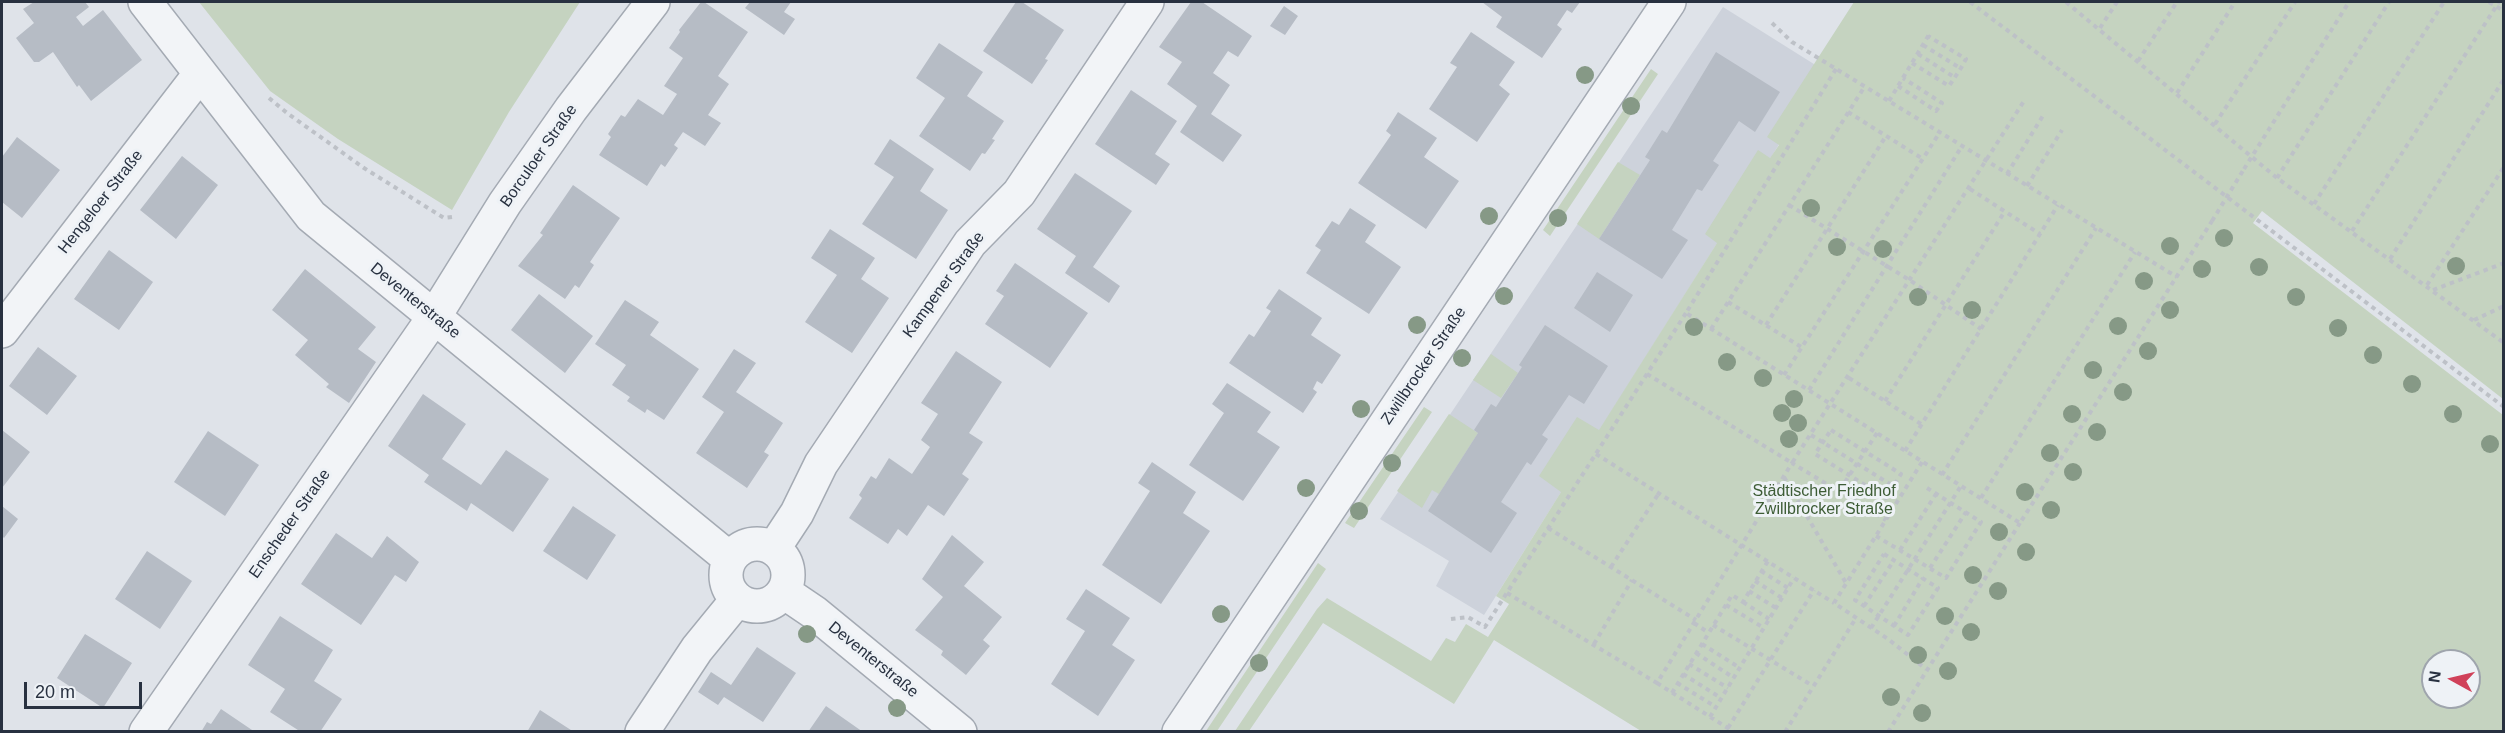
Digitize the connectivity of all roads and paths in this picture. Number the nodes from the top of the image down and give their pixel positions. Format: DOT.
graph roads {
  1 [pos="145,2"];
  2 [pos="654,2"];
  3 [pos="1147,2"];
  4 [pos="1669,2"];
  5 [pos="1970,2"];
  6 [pos="2066,2"];
  7 [pos="2117,2"];
  8 [pos="2176,2"];
  9 [pos="2235,2"];
  10 [pos="2295,2"];
  11 [pos="2349,2"];
  12 [pos="2389,2"];
  13 [pos="2444,2"];
  14 [pos="2489,2"];
  15 [pos="2498,4"];
  16 [pos="2504,11"];
  17 [pos="1772,23"];
  18 [pos="2100,28"];
  19 [pos="1923,45"];
  20 [pos="1918,54"];
  21 [pos="2138,61"];
  22 [pos="1912,63"];
  23 [pos="1960,68"];
  24 [pos="1836,69"];
  25 [pos="200,74"];
  26 [pos="1954,77"];
  27 [pos="1903,78"];
  28 [pos="2504,79"];
  29 [pos="1865,86"];
  30 [pos="1898,86"];
  31 [pos="260,90"];
  32 [pos="2177,93"];
  33 [pos="1889,101"];
  34 [pos="2024,101"];
  35 [pos="1848,112"];
  36 [pos="2044,114"];
  37 [pos="2215,124"];
  38 [pos="2062,130"];
  39 [pos="1940,132"];
  40 [pos="1886,136"];
  41 [pos="1962,146"];
  42 [pos="2251,156"];
  43 [pos="1923,159"];
  44 [pos="1987,161"];
  45 [pos="2504,167"];
  46 [pos="2007,174"];
  47 [pos="2277,178"];
  48 [pos="2027,186"];
  49 [pos="1969,189"];
  50 [pos="2314,204"];
  51 [pos="1789,205"];
  52 [pos="2058,205"];
  53 [pos="2005,211"];
  54 [pos="453,216"];
  55 [pos="2096,228"];
  56 [pos="1827,229"];
  57 [pos="2352,231"];
  58 [pos="2040,234"];
  59 [pos="1863,252"];
  60 [pos="2135,252"];
  61 [pos="2504,256"];
  62 [pos="2390,259"];
  63 [pos="2504,263"];
  64 [pos="2498,265"];
  65 [pos="1886,267"];
  66 [pos="2177,277"];
  67 [pos="1911,281"];
  68 [pos="2427,285"];
  69 [pos="2433,290"];
  70 [pos="1728,302"];
  71 [pos="1946,304"];
  72 [pos="2504,306"];
  73 [pos="1686,313"];
  74 [pos="434,317"];
  75 [pos="2474,320"];
  76 [pos="1766,326"];
  77 [pos="1711,329"];
  78 [pos="1981,329"];
  79 [pos="2,331"];
  80 [pos="2504,343"];
  81 [pos="1803,348"];
  82 [pos="1647,374"];
  83 [pos="1784,375"];
  84 [pos="1849,378"];
  85 [pos="1809,390"];
  86 [pos="1885,401"];
  87 [pos="1832,404"];
  88 [pos="2504,407"];
  89 [pos="1921,424"];
  90 [pos="1877,433"];
  91 [pos="1811,435"];
  92 [pos="1822,442"];
  93 [pos="1905,451"];
  94 [pos="1865,452"];
  95 [pos="1596,454"];
  96 [pos="1922,462"];
  97 [pos="1792,463"];
  98 [pos="1857,464"];
  99 [pos="1942,475"];
  100 [pos="1850,476"];
  101 [pos="1784,477"];
  102 [pos="1845,482"];
  103 [pos="1893,486"];
  104 [pos="1961,486"];
  105 [pos="1927,488"];
  106 [pos="1659,493"];
  107 [pos="1936,494"];
  108 [pos="1981,498"];
  109 [pos="1950,503"];
  110 [pos="1966,512"];
  111 [pos="1886,520"];
  112 [pos="2020,523"];
  113 [pos="1548,528"];
  114 [pos="1876,536"];
  115 [pos="1742,544"];
  116 [pos="774,548"];
  117 [pos="1900,550"];
  118 [pos="730,559"];
  119 [pos="1894,560"];
  120 [pos="1915,560"];
  121 [pos="1768,561"];
  122 [pos="1611,567"];
  123 [pos="1930,568"];
  124 [pos="1909,569"];
  125 [pos="1761,571"];
  126 [pos="1794,578"];
  127 [pos="1923,578"];
  128 [pos="1632,580"];
  129 [pos="1755,581"];
  130 [pos="1846,583"];
  131 [pos="1788,588"];
  132 [pos="1814,590"];
  133 [pos="1749,591"];
  134 [pos="783,592"];
  135 [pos="1507,593"];
  136 [pos="1782,598"];
  137 [pos="737,600"];
  138 [pos="1743,602"];
  139 [pos="1834,603"];
  140 [pos="1726,605"];
  141 [pos="1864,606"];
  142 [pos="1776,608"];
  143 [pos="1879,616"];
  144 [pos="1856,618"];
  145 [pos="1769,619"];
  146 [pos="1451,620"];
  147 [pos="1695,622"];
  148 [pos="1713,625"];
  149 [pos="1894,626"];
  150 [pos="1764,628"];
  151 [pos="1871,628"];
  152 [pos="1709,633"];
  153 [pos="1594,644"];
  154 [pos="1702,644"];
  155 [pos="1751,648"];
  156 [pos="1696,653"];
  157 [pos="1770,660"];
  158 [pos="1689,664"];
  159 [pos="1740,668"];
  160 [pos="1926,669"];
  161 [pos="1683,674"];
  162 [pos="1734,678"];
  163 [pos="1657,683"];
  164 [pos="1677,684"];
  165 [pos="1813,686"];
  166 [pos="1728,688"];
  167 [pos="1672,693"];
  168 [pos="1721,698"];
  169 [pos="1716,707"];
  170 [pos="1710,717"];
  171 [pos="1728,728"];
  172 [pos="146,732"];
  173 [pos="642,732"];
  174 [pos="960,732"];
  175 [pos="1179,732"];
  176 [pos="1734,732"];
  177 [pos="1785,732"];
  178 [pos="1888,732"];
  1 -- 25 [label="street, Deventerstraße"];
  2 -- 74 [label="street, Borculoer Straße"];
  3 -- 116 [label="street, Kampener Straße"];
  4 -- 175 [label="street, Zwillbrocker Straße"];
  5 -- 88 [label="path"];
  6 -- 18 [label="path"];
  7 -- 18 [label="path"];
  8 -- 21 [label="path"];
  9 -- 32 [label="path"];
  10 -- 37 [label="path"];
  11 -- 42 [label="path"];
  12 -- 47 [label="path"];
  13 -- 50 [label="path"];
  14 -- 15 [label="path"];
  15 -- 16 [label="path"];
  15 -- 57 [label="path"];
  17 -- 24 [label="path"];
  18 -- 21 [label="path"];
  19 -- 20 [label="path"];
  19 -- 23 [label="path"];
  19 -- 23 [label="path"];
  20 -- 22 [label="path"];
  20 -- 26 [label="path"];
  21 -- 32 [label="path"];
  22 -- 26 [label="path"];
  22 -- 27 [label="path"];
  23 -- 26 [label="path"];
  24 -- 29 [label="path"];
  24 -- 73 [label="path"];
  25 -- 74 [label="street, Deventerstraße"];
  25 -- 79 [label="street, Hengeloer Straße"];
  27 -- 30 [label="path"];
  27 -- 30 [label="path"];
  28 -- 62 [label="path"];
  29 -- 33 [label="path"];
  29 -- 35 [label="path"];
  30 -- 33 [label="path"];
  31 -- 54 [label="path"];
  32 -- 37 [label="path"];
  33 -- 39 [label="path"];
  34 -- 44 [label="path"];
  35 -- 40 [label="path"];
  35 -- 51 [label="path"];
  36 -- 46 [label="path"];
  37 -- 42 [label="path"];
  38 -- 48 [label="path"];
  39 -- 41 [label="path"];
  39 -- 43 [label="path"];
  40 -- 43 [label="path"];
  40 -- 56 [label="path"];
  41 -- 44 [label="path"];
  41 -- 65 [label="path"];
  42 -- 47 [label="path"];
  42 -- 66 [label="path, bridge"];
  43 -- 59 [label="path"];
  44 -- 46 [label="path"];
  44 -- 49 [label="path"];
  45 -- 68 [label="path"];
  46 -- 48 [label="path"];
  47 -- 50 [label="path"];
  48 -- 52 [label="path"];
  49 -- 53 [label="path"];
  49 -- 67 [label="path"];
  50 -- 57 [label="path"];
  51 -- 56 [label="path"];
  51 -- 70 [label="path"];
  52 -- 55 [label="path"];
  52 -- 58 [label="path"];
  53 -- 58 [label="path"];
  53 -- 71 [label="path"];
  55 -- 60 [label="path"];
  55 -- 99 [label="path"];
  56 -- 59 [label="path"];
  56 -- 76 [label="path"];
  57 -- 62 [label="path"];
  58 -- 78 [label="path"];
  59 -- 65 [label="path"];
  59 -- 81 [label="path"];
  60 -- 66 [label="path"];
  60 -- 108 [label="path"];
  61 -- 64 [label="path"];
  62 -- 68 [label="path"];
  63 -- 64 [label="path"];
  64 -- 69 [label="path"];
  65 -- 67 [label="path"];
  65 -- 85 [label="path"];
  66 -- 112 [label="path"];
  67 -- 71 [label="path"];
  67 -- 84 [label="path"];
  68 -- 69 [label="path"];
  69 -- 75 [label="path"];
  70 -- 76 [label="path"];
  70 -- 77 [label="path"];
  71 -- 78 [label="path"];
  71 -- 86 [label="path"];
  72 -- 75 [label="path"];
  73 -- 77 [label="path"];
  73 -- 82 [label="path"];
  74 -- 118 [label="street, Deventerstraße"];
  74 -- 172 [label="street, Enscheder Straße"];
  75 -- 80 [label="path"];
  76 -- 81 [label="path"];
  77 -- 83 [label="path"];
  78 -- 89 [label="path"];
  81 -- 83 [label="path"];
  82 -- 95 [label="path"];
  82 -- 97 [label="path"];
  83 -- 85 [label="path"];
  84 -- 86 [label="path"];
  84 -- 87 [label="path"];
  85 -- 87 [label="path"];
  86 -- 89 [label="path"];
  87 -- 90 [label="path"];
  87 -- 91 [label="path"];
  89 -- 93 [label="path"];
  90 -- 93 [label="path"];
  90 -- 94 [label="path"];
  91 -- 92 [label="path"];
  91 -- 97 [label="path"];
  92 -- 94 [label="path"];
  92 -- 98 [label="path"];
  92 -- 100 [label="path"];
  93 -- 96 [label="path"];
  94 -- 98 [label="path"];
  94 -- 103 [label="path"];
  95 -- 106 [label="path"];
  95 -- 113 [label="path"];
  96 -- 99 [label="path"];
  96 -- 111 [label="path"];
  97 -- 101 [label="path"];
  97 -- 111 [label="path"];
  98 -- 100 [label="path"];
  98 -- 103 [label="path"];
  99 -- 104 [label="path"];
  100 -- 102 [label="path"];
  100 -- 103 [label="path"];
  101 -- 115 [label="path"];
  101 -- 130 [label="path"];
  104 -- 108 [label="path"];
  104 -- 109 [label="path"];
  105 -- 107 [label="path"];
  106 -- 115 [label="path"];
  106 -- 122 [label="path"];
  107 -- 109 [label="path"];
  107 -- 117 [label="path"];
  108 -- 112 [label="path"];
  109 -- 110 [label="path"];
  109 -- 120 [label="path"];
  110 -- 123 [label="path"];
  110 -- 123 [label="path"];
  111 -- 114 [label="path"];
  112 -- 160 [label="path"];
  113 -- 122 [label="path"];
  113 -- 135 [label="path"];
  114 -- 117 [label="path"];
  114 -- 130 [label="path"];
  115 -- 121 [label="path"];
  115 -- 147 [label="path"];
  116 -- 118 [label="street"];
  116 -- 134 [label="street"];
  117 -- 120 [label="path"];
  118 -- 137 [label="street"];
  119 -- 124 [label="path"];
  119 -- 141 [label="path"];
  119 -- 141 [label="path"];
  120 -- 123 [label="path"];
  120 -- 124 [label="path"];
  121 -- 125 [label="path"];
  121 -- 126 [label="path"];
  122 -- 128 [label="path"];
  124 -- 127 [label="path"];
  124 -- 143 [label="path"];
  125 -- 129 [label="path"];
  125 -- 131 [label="path"];
  126 -- 131 [label="path"];
  126 -- 132 [label="path"];
  127 -- 149 [label="path"];
  127 -- 149 [label="path"];
  128 -- 147 [label="path"];
  128 -- 153 [label="path"];
  129 -- 133 [label="path"];
  129 -- 136 [label="path"];
  130 -- 139 [label="path"];
  131 -- 136 [label="path"];
  132 -- 139 [label="path"];
  132 -- 157 [label="path"];
  133 -- 138 [label="path"];
  133 -- 142 [label="path"];
  134 -- 137 [label="street"];
  134 -- 174 [label="street, Deventerstraße"];
  135 -- 146 [label="path"];
  135 -- 153 [label="path"];
  136 -- 142 [label="path"];
  137 -- 173 [label="street"];
  138 -- 140 [label="path"];
  138 -- 145 [label="path"];
  139 -- 144 [label="path"];
  140 -- 148 [label="path"];
  140 -- 150 [label="path"];
  141 -- 143 [label="path"];
  142 -- 145 [label="path"];
  143 -- 149 [label="path"];
  143 -- 151 [label="path"];
  144 -- 151 [label="path"];
  144 -- 165 [label="path"];
  145 -- 150 [label="path"];
  147 -- 152 [label="path"];
  147 -- 163 [label="path"];
  148 -- 152 [label="path"];
  148 -- 155 [label="path"];
  150 -- 155 [label="path"];
  151 -- 160 [label="path"];
  152 -- 154 [label="path"];
  153 -- 163 [label="path"];
  154 -- 156 [label="path"];
  154 -- 159 [label="path"];
  155 -- 157 [label="path"];
  155 -- 159 [label="path"];
  156 -- 158 [label="path"];
  156 -- 162 [label="path"];
  157 -- 165 [label="path"];
  157 -- 171 [label="path"];
  158 -- 161 [label="path"];
  158 -- 166 [label="path"];
  159 -- 162 [label="path"];
  160 -- 178 [label="path"];
  161 -- 164 [label="path"];
  161 -- 168 [label="path"];
  162 -- 166 [label="path"];
  163 -- 167 [label="path"];
  164 -- 167 [label="path"];
  164 -- 169 [label="path"];
  165 -- 177 [label="path"];
  166 -- 168 [label="path"];
  167 -- 170 [label="path"];
  168 -- 169 [label="path"];
  169 -- 170 [label="path"];
  170 -- 171 [label="path"];
  171 -- 176 [label="path"];
}
